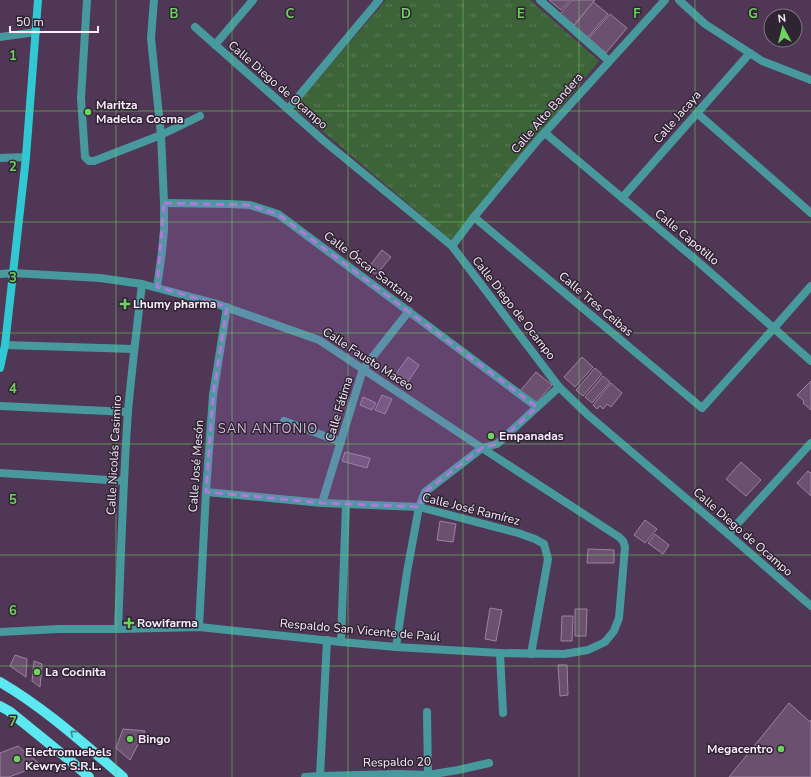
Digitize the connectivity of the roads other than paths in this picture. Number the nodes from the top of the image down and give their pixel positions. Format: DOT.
graph roads {
  1 [pos="38,0"];
  2 [pos="87,0"];
  3 [pos="154,0"];
  4 [pos="253,0"];
  5 [pos="379,0"];
  6 [pos="540,0"];
  7 [pos="665,0"];
  8 [pos="679,0"];
  9 [pos="195,28"];
  10 [pos="36,32"];
  11 [pos="0,37"];
  12 [pos="215,45"];
  13 [pos="750,53"];
  14 [pos="609,61"];
  15 [pos="811,80"];
  16 [pos="288,109"];
  17 [pos="697,113"];
  18 [pos="200,116"];
  19 [pos="545,133"];
  20 [pos="161,135"];
  21 [pos="26,157"];
  22 [pos="0,158"];
  23 [pos="622,198"];
  24 [pos="164,203"];
  25 [pos="811,213"];
  26 [pos="474,217"];
  27 [pos="452,246"];
  28 [pos="13,273"];
  29 [pos="0,274"];
  30 [pos="142,284"];
  31 [pos="811,286"];
  32 [pos="157,287"];
  33 [pos="227,308"];
  34 [pos="409,311"];
  35 [pos="774,328"];
  36 [pos="5,345"];
  37 [pos="134,349"];
  38 [pos="811,361"];
  39 [pos="0,368"];
  40 [pos="363,369"];
  41 [pos="559,387"];
  42 [pos="0,406"];
  43 [pos="538,407"];
  44 [pos="128,412"];
  45 [pos="284,421"];
  46 [pos="341,442"];
  47 [pos="811,443"];
  48 [pos="482,448"];
  49 [pos="0,473"];
  50 [pos="124,481"];
  51 [pos="206,492"];
  52 [pos="322,503"];
  53 [pos="346,504"];
  54 [pos="419,507"];
  55 [pos="728,534"];
  56 [pos="619,537"];
  57 [pos="811,606"];
  58 [pos="199,627"];
  59 [pos="118,629"];
  60 [pos="0,632"];
  61 [pos="327,640"];
  62 [pos="341,642"];
  63 [pos="396,647"];
  64 [pos="500,653"];
  65 [pos="531,654"];
  66 [pos="0,682"];
  67 [pos="0,706"];
  68 [pos="428,712"];
  69 [pos="503,713"];
  70 [pos="489,763"];
  71 [pos="428,775"];
  72 [pos="320,776"];
  73 [pos="89,777"];
  74 [pos="123,777"];
  75 [pos="305,777"];
  1 -- 10 [label="main road"];
  2 -- 20 [label="street"];
  3 -- 20 [label="street"];
  4 -- 12 [label="street"];
  5 -- 16 [label="street"];
  6 -- 14 [label="street"];
  7 -- 14 [label="street, Calle Alto Bandera"];
  8 -- 13 [label="street"];
  9 -- 12 [label="street, Calle Diego de Ocampo"];
  10 -- 11 [label="street"];
  10 -- 21 [label="main road"];
  12 -- 16 [label="street, Calle Diego de Ocampo"];
  13 -- 15 [label="street"];
  13 -- 17 [label="street, Calle Jacaya"];
  14 -- 19 [label="street, Calle Alto Bandera"];
  16 -- 27 [label="street, Calle Diego de Ocampo"];
  17 -- 23 [label="street, Calle Jacaya"];
  17 -- 25 [label="street"];
  18 -- 20 [label="street"];
  19 -- 23 [label="street, Calle Capotillo"];
  19 -- 26 [label="street, Calle Alto Bandera"];
  20 -- 24 [label="street"];
  21 -- 22 [label="street"];
  21 -- 28 [label="main road"];
  23 -- 35 [label="street, Calle Capotillo"];
  24 -- 32 [label="street"];
  24 -- 34 [label="street, Calle Óscar Santana"];
  26 -- 27 [label="street, Calle Alto Bandera"];
  26 -- 35 [label="street, Calle Tres Ceibas"];
  27 -- 41 [label="street, Calle Diego de Ocampo"];
  28 -- 29 [label="street, Calle Fausto Maceo"];
  28 -- 30 [label="street, Calle Fausto Maceo"];
  28 -- 36 [label="main road"];
  30 -- 32 [label="street, Calle Fausto Maceo"];
  30 -- 37 [label="street, Calle Nicolás Casimiro"];
  31 -- 35 [label="street"];
  32 -- 33 [label="street, Calle Fausto Maceo"];
  33 -- 40 [label="street, Calle Fausto Maceo"];
  33 -- 51 [label="street, Calle José Mesón"];
  34 -- 40 [label="street, Calle Fátima"];
  34 -- 43 [label="street, Calle Óscar Santana"];
  35 -- 38 [label="street, Calle Capotillo"];
  36 -- 37 [label="street"];
  36 -- 39 [label="main road"];
  37 -- 44 [label="street, Calle Nicolás Casimiro"];
  40 -- 46 [label="street, Calle Fátima"];
  40 -- 48 [label="street, Calle Fausto Maceo"];
  41 -- 43 [label="street"];
  41 -- 55 [label="street, Calle Diego de Ocampo"];
  42 -- 44 [label="street"];
  43 -- 48 [label="street"];
  44 -- 50 [label="street, Calle Nicolás Casimiro"];
  45 -- 46 [label="street"];
  46 -- 52 [label="street, Calle Fátima"];
  47 -- 55 [label="street"];
  48 -- 54 [label="street"];
  48 -- 56 [label="street, Calle Fausto Maceo"];
  49 -- 50 [label="street"];
  50 -- 59 [label="street, Calle Nicolás Casimiro"];
  51 -- 52 [label="street, Calle José Ramírez"];
  51 -- 58 [label="street, Calle José Mesón"];
  52 -- 53 [label="street, Calle José Ramírez"];
  53 -- 54 [label="street, Calle José Ramírez"];
  53 -- 62 [label="street"];
  54 -- 63 [label="street"];
  54 -- 65 [label="street, Calle José Ramírez"];
  55 -- 57 [label="street, Calle Diego de Ocampo"];
  56 -- 65 [label="street, Respaldo San Vicente de Paúl"];
  58 -- 59 [label="street, Respaldo San Vicente de Paúl"];
  58 -- 61 [label="street, Respaldo San Vicente de Paúl"];
  59 -- 60 [label="street, Respaldo San Vicente de Paúl"];
  61 -- 62 [label="street, Respaldo San Vicente de Paúl"];
  61 -- 72 [label="street"];
  62 -- 63 [label="street, Respaldo San Vicente de Paúl"];
  63 -- 64 [label="street, Respaldo San Vicente de Paúl"];
  64 -- 65 [label="street, Respaldo San Vicente de Paúl"];
  64 -- 69 [label="street"];
  74 -- 66 [label="main road, one-way"];
  67 -- 73 [label="main road"];
  68 -- 71 [label="street"];
  70 -- 71 [label="street, Respaldo 20"];
  71 -- 72 [label="street, Respaldo 20"];
  72 -- 75 [label="street, Respaldo 20"];
}
